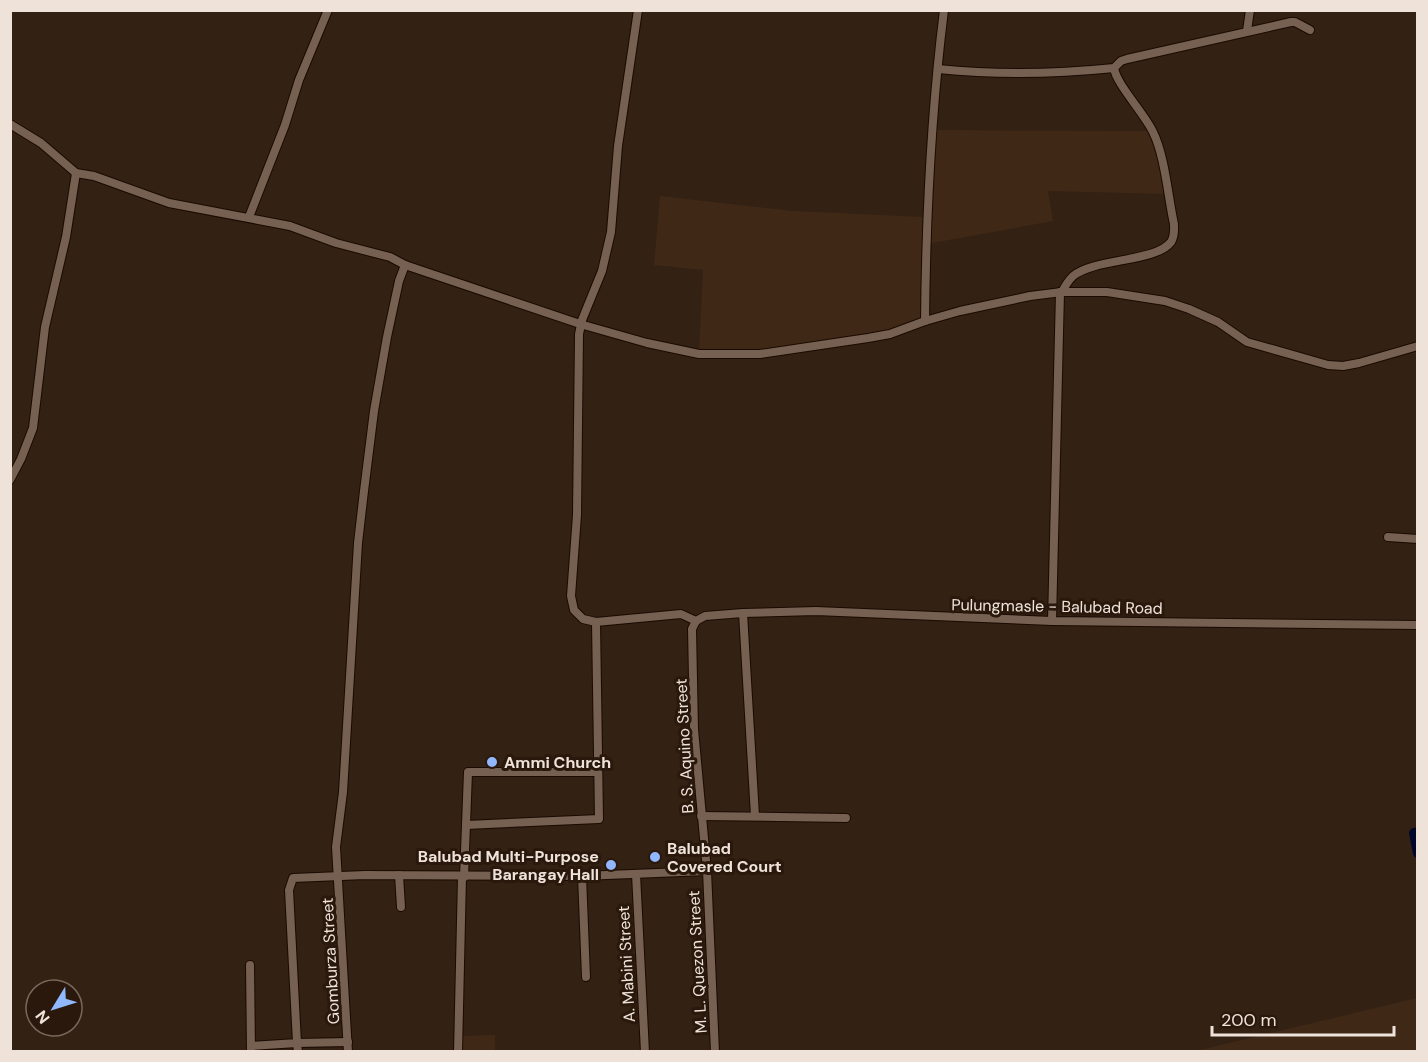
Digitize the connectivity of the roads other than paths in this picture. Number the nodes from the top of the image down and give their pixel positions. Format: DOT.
graph roads {
  1 [pos="328,10"];
  2 [pos="638,10"];
  3 [pos="944,10"];
  4 [pos="1250,10"];
  5 [pos="1310,30"];
  6 [pos="1247,31"];
  7 [pos="1114,68"];
  8 [pos="938,69"];
  9 [pos="10,124"];
  10 [pos="76,173"];
  11 [pos="249,217"];
  12 [pos="405,265"];
  13 [pos="1061,292"];
  14 [pos="925,321"];
  15 [pos="580,324"];
  16 [pos="1418,346"];
  17 [pos="10,480"];
  18 [pos="1388,537"];
  19 [pos="1418,539"];
  20 [pos="743,613"];
  21 [pos="696,621"];
  22 [pos="1052,621"];
  23 [pos="596,622"];
  24 [pos="1418,625"];
  25 [pos="598,772"];
  26 [pos="701,816"];
  27 [pos="755,816"];
  28 [pos="846,818"];
  29 [pos="466,825"];
  30 [pos="706,871"];
  31 [pos="636,874"];
  32 [pos="399,875"];
  33 [pos="582,876"];
  34 [pos="339,877"];
  35 [pos="463,877"];
  36 [pos="400,907"];
  37 [pos="250,965"];
  38 [pos="586,977"];
  39 [pos="348,1042"];
  40 [pos="298,1047"];
  41 [pos="251,1049"];
  42 [pos="348,1052"];
  43 [pos="458,1052"];
  44 [pos="645,1052"];
  45 [pos="715,1052"];
  1 -- 11 [label="street"];
  2 -- 15 [label="street"];
  3 -- 8 [label="street"];
  4 -- 6 [label="street"];
  5 -- 6 [label="street"];
  6 -- 7 [label="street"];
  7 -- 8 [label="street"];
  7 -- 13 [label="street"];
  8 -- 14 [label="street"];
  9 -- 10 [label="street"];
  10 -- 11 [label="street"];
  10 -- 17 [label="street"];
  11 -- 12 [label="street"];
  12 -- 15 [label="street"];
  12 -- 34 [label="street"];
  13 -- 14 [label="street"];
  13 -- 16 [label="street"];
  13 -- 22 [label="street"];
  14 -- 15 [label="street"];
  15 -- 23 [label="street"];
  18 -- 19 [label="street"];
  20 -- 21 [label="street, Pulungmasle - Balubad Road"];
  20 -- 22 [label="street, Pulungmasle - Balubad Road"];
  20 -- 27 [label="street"];
  21 -- 23 [label="street"];
  21 -- 26 [label="street, B. S. Aquino Street"];
  22 -- 24 [label="street, Pulungmasle - Balubad Road"];
  23 -- 25 [label="street"];
  25 -- 29 [label="street"];
  25 -- 29 [label="street"];
  26 -- 27 [label="street"];
  26 -- 30 [label="street, B. S. Aquino Street"];
  27 -- 28 [label="street"];
  29 -- 35 [label="street"];
  30 -- 31 [label="street, Gomburza Street"];
  30 -- 45 [label="street, M. L. Quezon Street"];
  31 -- 33 [label="street, Gomburza Street"];
  31 -- 44 [label="street, A. Mabini Street"];
  32 -- 34 [label="street, Gomburza Street"];
  32 -- 35 [label="street, Gomburza Street"];
  32 -- 36 [label="street"];
  33 -- 35 [label="street, Gomburza Street"];
  33 -- 38 [label="street"];
  34 -- 39 [label="street, Gomburza Street"];
  34 -- 40 [label="street"];
  35 -- 43 [label="street"];
  37 -- 41 [label="street"];
  39 -- 40 [label="street"];
  39 -- 42 [label="street, Gomburza Street"];
  40 -- 41 [label="street"];
}
